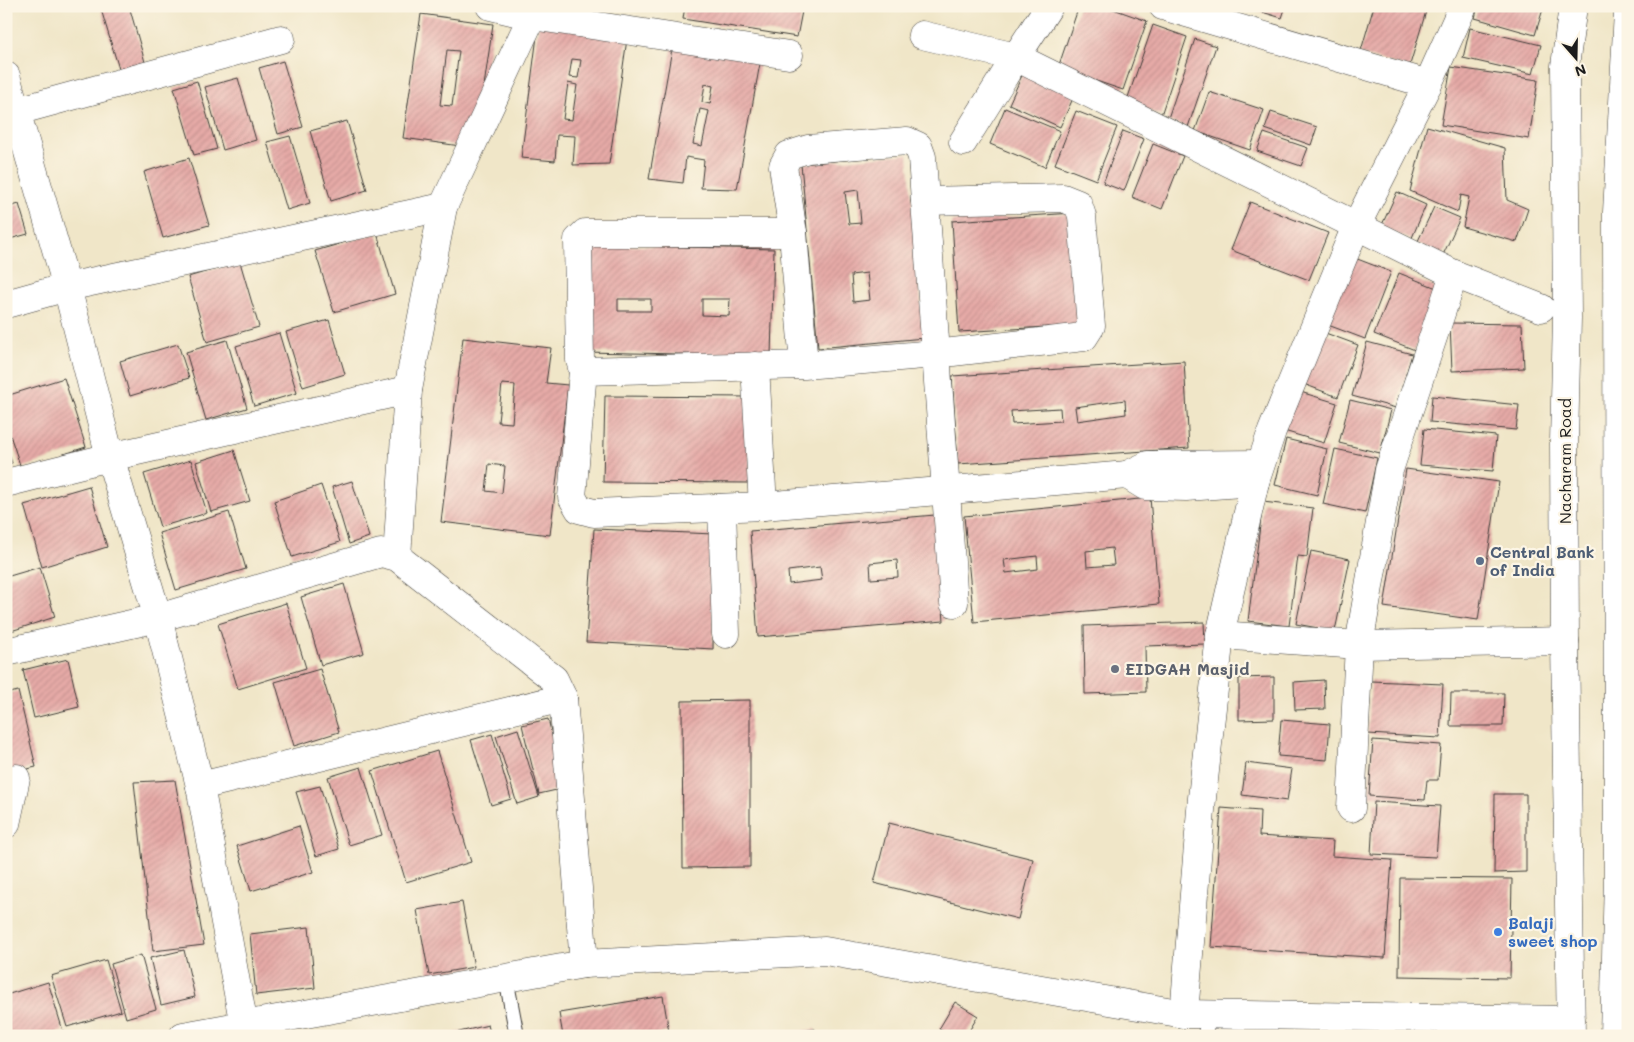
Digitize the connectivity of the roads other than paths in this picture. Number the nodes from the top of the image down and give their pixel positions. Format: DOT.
graph roads {
  1 [pos="490,6"];
  2 [pos="1049,6"];
  3 [pos="1163,6"];
  4 [pos="1463,6"];
  5 [pos="1573,6"];
  6 [pos="537,11"];
  7 [pos="1628,12"];
  8 [pos="922,35"];
  9 [pos="281,39"];
  10 [pos="789,54"];
  11 [pos="1016,58"];
  12 [pos="6,76"];
  13 [pos="1428,84"];
  14 [pos="11,113"];
  15 [pos="962,142"];
  16 [pos="925,201"];
  17 [pos="443,207"];
  18 [pos="1623,212"];
  19 [pos="1356,226"];
  20 [pos="793,233"];
  21 [pos="1454,274"];
  22 [pos="67,287"];
  23 [pos="6,304"];
  24 [pos="1541,308"];
  25 [pos="935,354"];
  26 [pos="804,365"];
  27 [pos="755,366"];
  28 [pos="582,371"];
  29 [pos="408,390"];
  30 [pos="1623,434"];
  31 [pos="110,457"];
  32 [pos="1257,473"];
  33 [pos="6,483"];
  34 [pos="946,490"];
  35 [pos="763,506"];
  36 [pos="722,508"];
  37 [pos="397,557"];
  38 [pos="954,603"];
  39 [pos="158,618"];
  40 [pos="1622,627"];
  41 [pos="726,634"];
  42 [pos="1220,635"];
  43 [pos="1565,641"];
  44 [pos="1359,645"];
  45 [pos="6,652"];
  46 [pos="563,698"];
  47 [pos="16,778"];
  48 [pos="200,786"];
  49 [pos="1351,808"];
  50 [pos="6,824"];
  51 [pos="1623,878"];
  52 [pos="584,964"];
  53 [pos="506,978"];
  54 [pos="1199,1022"];
  55 [pos="244,1026"];
  56 [pos="1571,1028"];
  57 [pos="183,1036"];
  58 [pos="517,1036"];
  59 [pos="1614,1036"];
  1 -- 6 [label="street"];
  2 -- 11 [label="street"];
  3 -- 13 [label="street"];
  4 -- 13 [label="street"];
  5 -- 43 [label="street, Nacharam Road"];
  6 -- 10 [label="street"];
  6 -- 17 [label="street"];
  7 -- 18 [label="street"];
  8 -- 11 [label="street"];
  9 -- 14 [label="street"];
  11 -- 15 [label="street"];
  11 -- 19 [label="street"];
  12 -- 14 [label="street"];
  13 -- 19 [label="street"];
  14 -- 22 [label="street"];
  16 -- 20 [label="street"];
  16 -- 25 [label="street"];
  16 -- 25 [label="street"];
  17 -- 22 [label="street"];
  17 -- 29 [label="street"];
  18 -- 30 [label="street"];
  19 -- 21 [label="street"];
  19 -- 32 [label="street"];
  20 -- 26 [label="street"];
  20 -- 28 [label="street"];
  21 -- 24 [label="street"];
  21 -- 44 [label="street"];
  22 -- 23 [label="street"];
  22 -- 31 [label="street"];
  25 -- 26 [label="street"];
  25 -- 34 [label="street"];
  26 -- 27 [label="street"];
  27 -- 28 [label="street"];
  27 -- 35 [label="street"];
  28 -- 36 [label="street"];
  29 -- 31 [label="street"];
  29 -- 37 [label="street"];
  30 -- 40 [label="street"];
  31 -- 33 [label="street"];
  31 -- 39 [label="street"];
  32 -- 34 [label="street"];
  32 -- 42 [label="street"];
  34 -- 35 [label="street"];
  34 -- 38 [label="street"];
  35 -- 36 [label="street"];
  36 -- 41 [label="street"];
  37 -- 39 [label="street"];
  37 -- 46 [label="street"];
  39 -- 45 [label="street"];
  39 -- 48 [label="street"];
  40 -- 51 [label="street"];
  42 -- 44 [label="street"];
  42 -- 54 [label="street"];
  43 -- 44 [label="street"];
  43 -- 56 [label="street, Nacharam Road"];
  44 -- 49 [label="street"];
  46 -- 48 [label="street"];
  46 -- 52 [label="street"];
  47 -- 50 [label="street"];
  48 -- 55 [label="street"];
  51 -- 59 [label="street"];
  52 -- 53 [label="street"];
  52 -- 54 [label="street"];
  53 -- 55 [label="street"];
  53 -- 58 [label="lane"];
  54 -- 56 [label="street"];
  55 -- 57 [label="street"];
}
